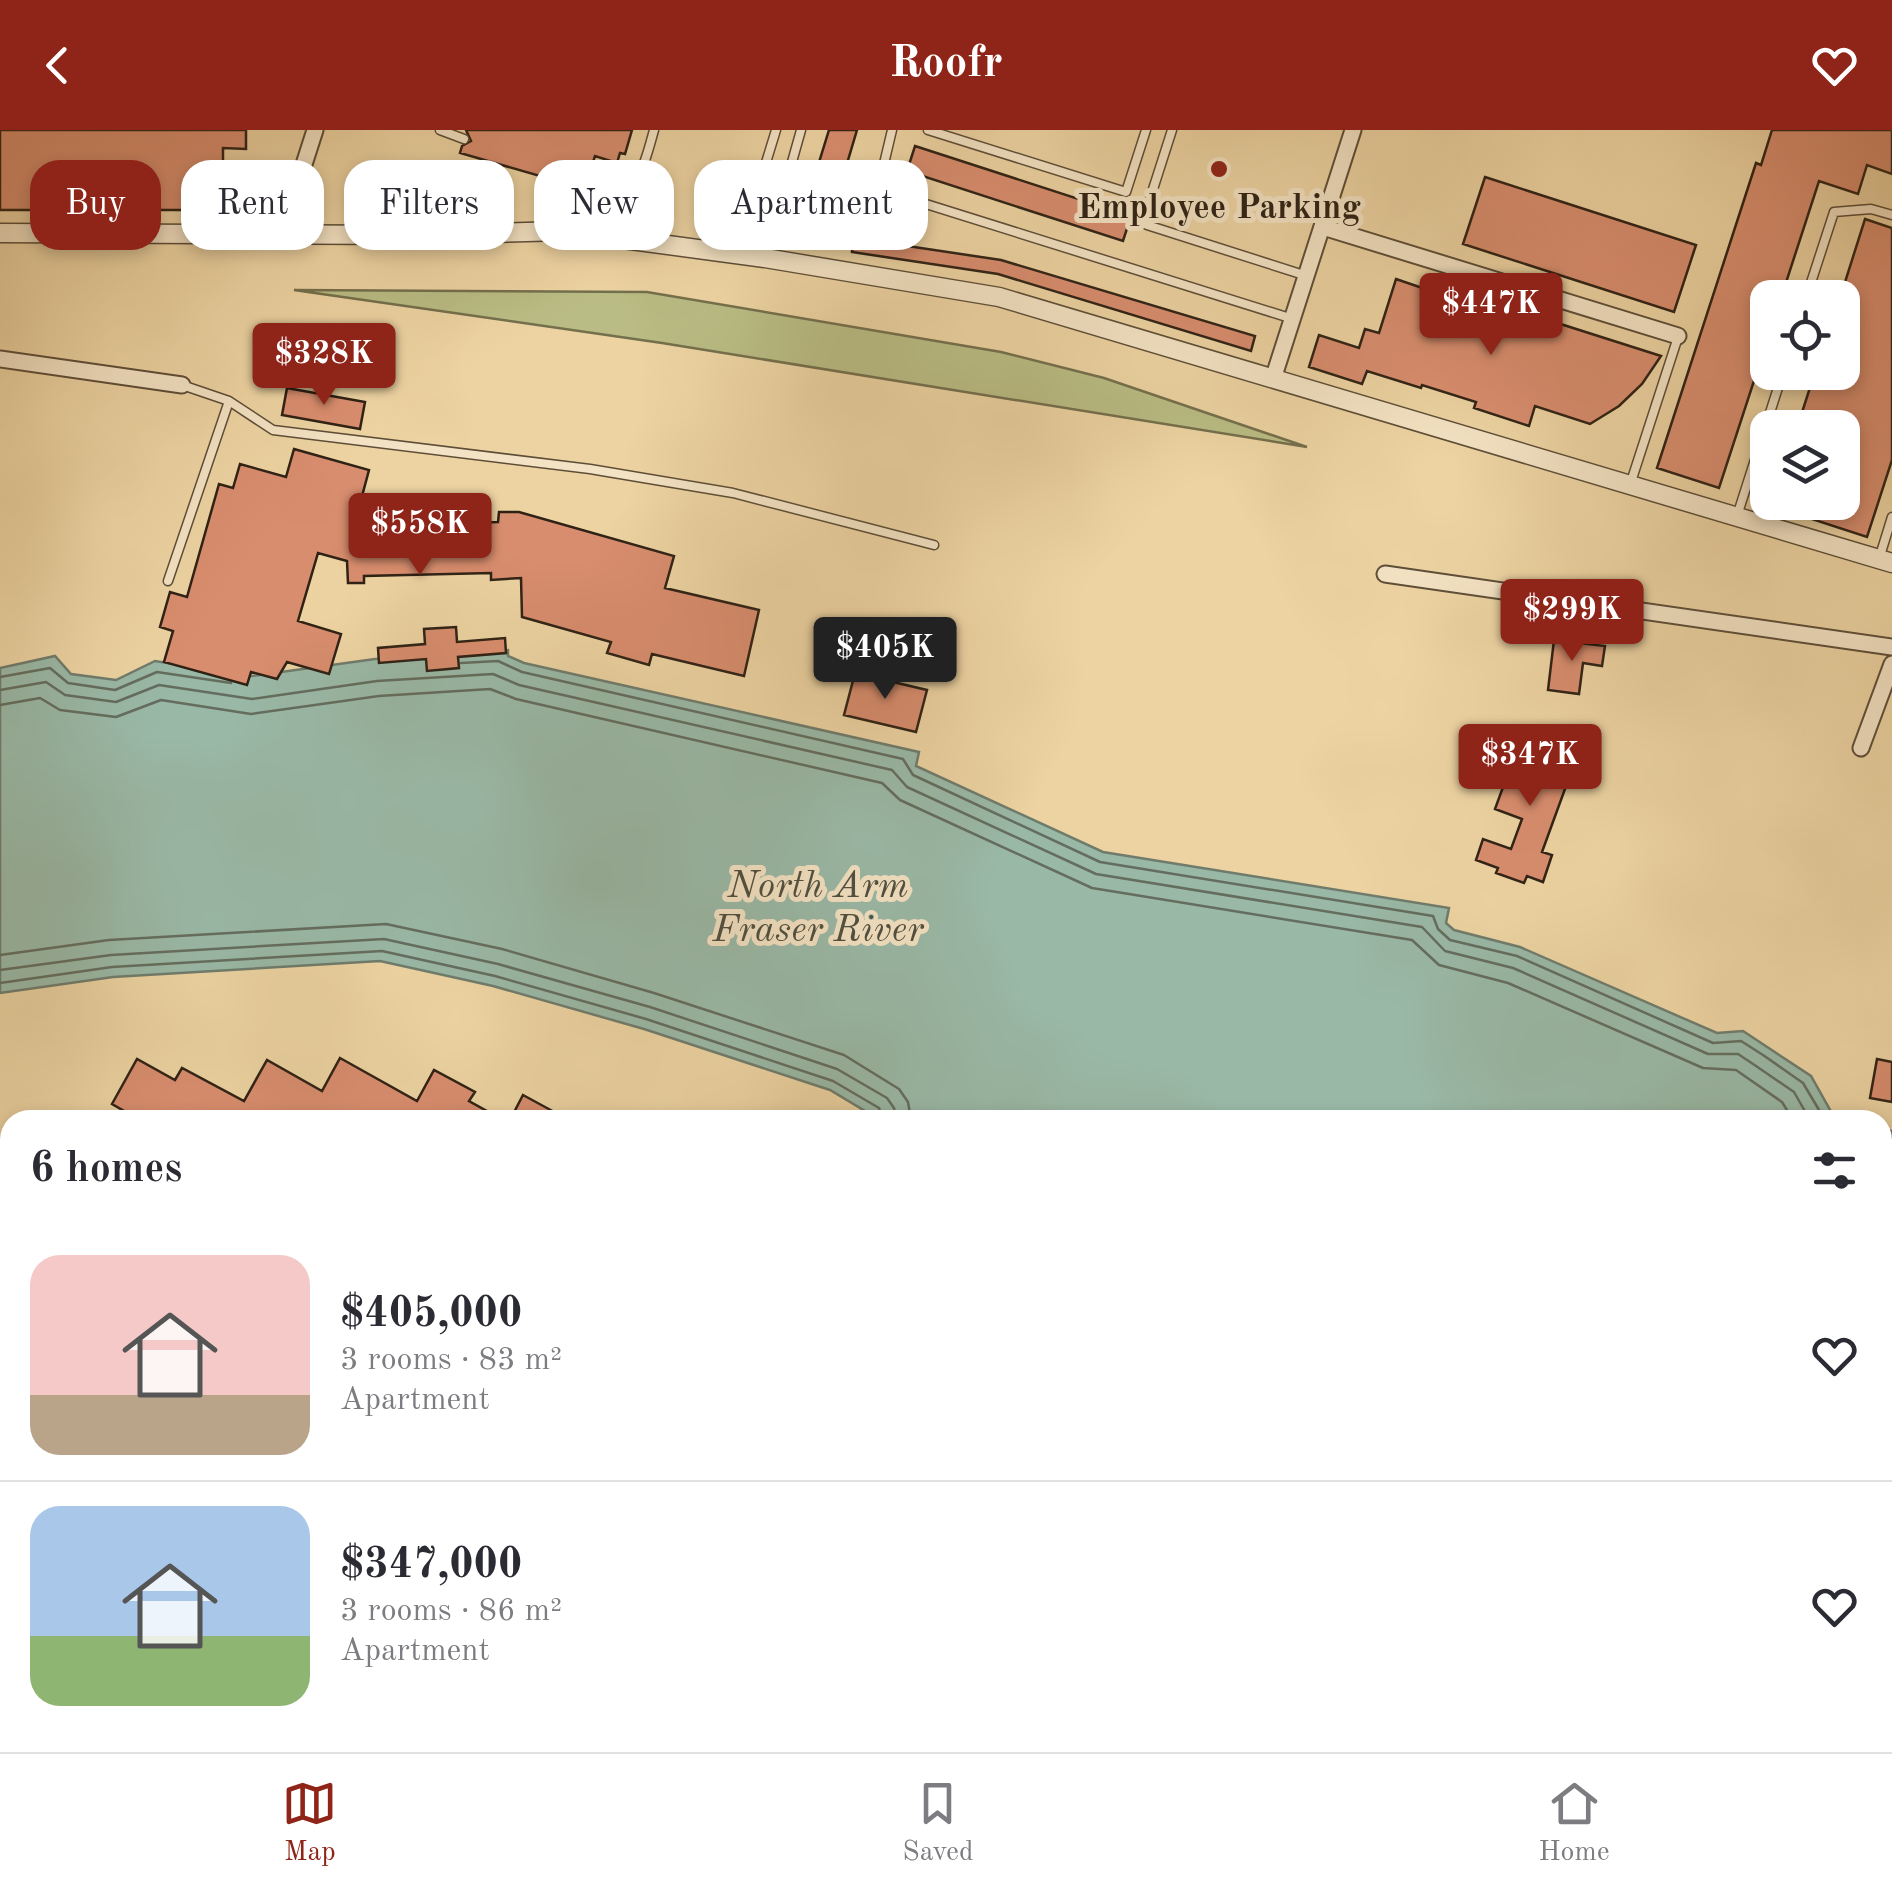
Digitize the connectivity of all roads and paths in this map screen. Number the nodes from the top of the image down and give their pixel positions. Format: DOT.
graph roads {
  1 [pos="315,130"];
  2 [pos="440,130"];
  3 [pos="654,130"];
  4 [pos="776,130"];
  5 [pos="801,130"];
  6 [pos="892,130"];
  7 [pos="928,130"];
  8 [pos="1146,130"];
  9 [pos="1172,130"];
  10 [pos="1354,130"];
  11 [pos="464,139"];
  12 [pos="305,160"];
  13 [pos="644,160"];
  14 [pos="1892,215"];
  15 [pos="1323,227"];
  16 [pos="0,232"];
  17 [pos="181,233"];
  18 [pos="324,234"];
  19 [pos="730,253"];
  20 [pos="765,258"];
  21 [pos="1307,276"];
  22 [pos="1812,280"];
  23 [pos="1294,320"];
  24 [pos="1678,336"];
  25 [pos="0,359"];
  26 [pos="1273,379"];
  27 [pos="182,385"];
  28 [pos="1777,390"];
  29 [pos="228,401"];
  30 [pos="1630,485"];
  31 [pos="1737,517"];
  32 [pos="1892,517"];
  33 [pos="934,546"];
  34 [pos="1885,561"];
  35 [pos="1385,574"];
  36 [pos="168,580"];
  37 [pos="1892,647"];
  38 [pos="1892,664"];
  39 [pos="1861,748"];
  1 -- 12 [label="street"];
  2 -- 11 [label="lane"];
  3 -- 13 [label="lane"];
  4 -- 19 [label="lane"];
  5 -- 20 [label="lane"];
  6 -- 23 [label="lane"];
  7 -- 8 [label="lane"];
  9 -- 21 [label="lane"];
  10 -- 15 [label="street"];
  14 -- 22 [label="lane"];
  15 -- 21 [label="street"];
  15 -- 24 [label="street"];
  16 -- 17 [label="street"];
  18 -- 19 [label="street"];
  19 -- 20 [label="street"];
  20 -- 26 [label="street"];
  21 -- 23 [label="street"];
  23 -- 26 [label="street"];
  24 -- 30 [label="lane"];
  25 -- 27 [label="street"];
  26 -- 30 [label="street"];
  27 -- 29 [label="lane"];
  28 -- 31 [label="lane"];
  29 -- 33 [label="lane"];
  29 -- 36 [label="lane"];
  30 -- 31 [label="street"];
  31 -- 34 [label="street"];
  32 -- 34 [label="lane"];
  35 -- 37 [label="street"];
  38 -- 39 [label="street"];
}
